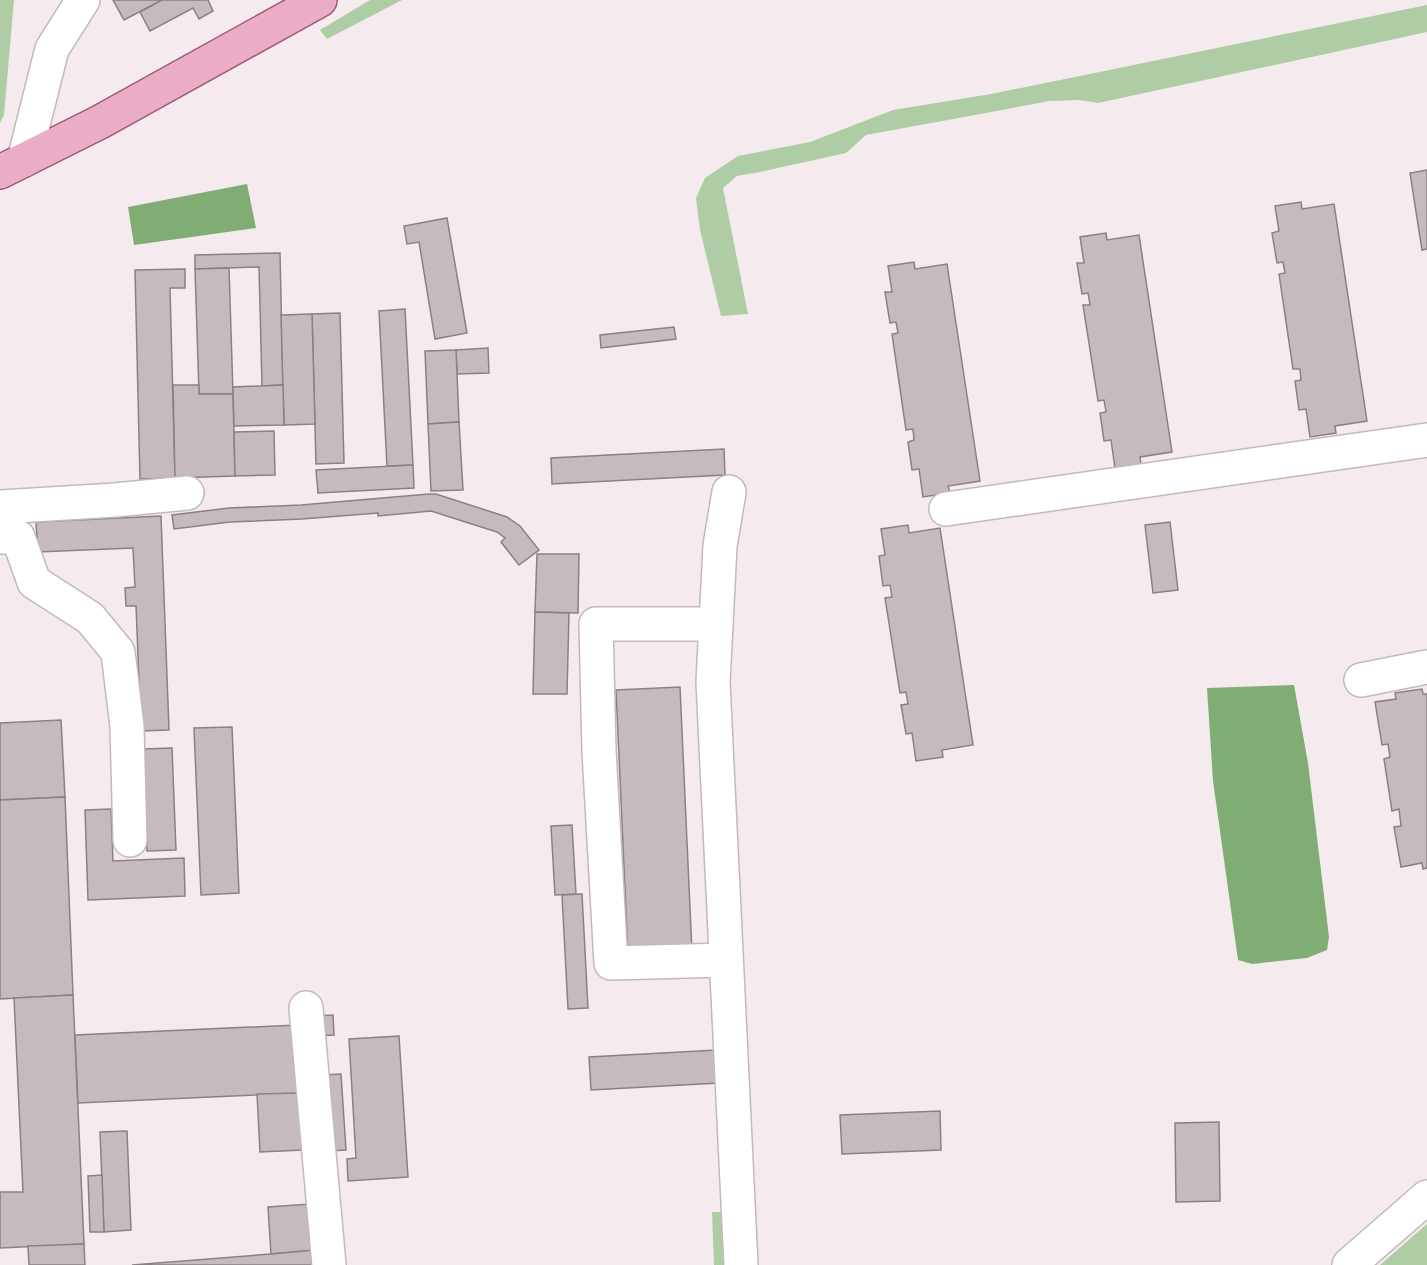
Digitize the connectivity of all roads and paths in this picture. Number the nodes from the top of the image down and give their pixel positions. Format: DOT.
graph roads {
  1 [pos="83,0"];
  2 [pos="320,0"];
  3 [pos="12,166"];
  4 [pos="1427,440"];
  5 [pos="729,492"];
  6 [pos="187,493"];
  7 [pos="0,507"];
  8 [pos="946,509"];
  9 [pos="0,537"];
  10 [pos="716,624"];
  11 [pos="1427,667"];
  12 [pos="1361,680"];
  13 [pos="130,840"];
  14 [pos="726,960"];
  15 [pos="306,1008"];
  16 [pos="1427,1197"];
  17 [pos="330,1265"];
  18 [pos="741,1265"];
  19 [pos="1350,1265"];
  1 -- 3 [label="street"];
  2 -- 3 [label="main road"];
  4 -- 8 [label="street"];
  5 -- 10 [label="street"];
  6 -- 7 [label="street"];
  9 -- 13 [label="street"];
  10 -- 14 [label="street"];
  10 -- 14 [label="street"];
  11 -- 12 [label="street"];
  14 -- 18 [label="street"];
  15 -- 17 [label="street"];
  16 -- 19 [label="street"];
}
